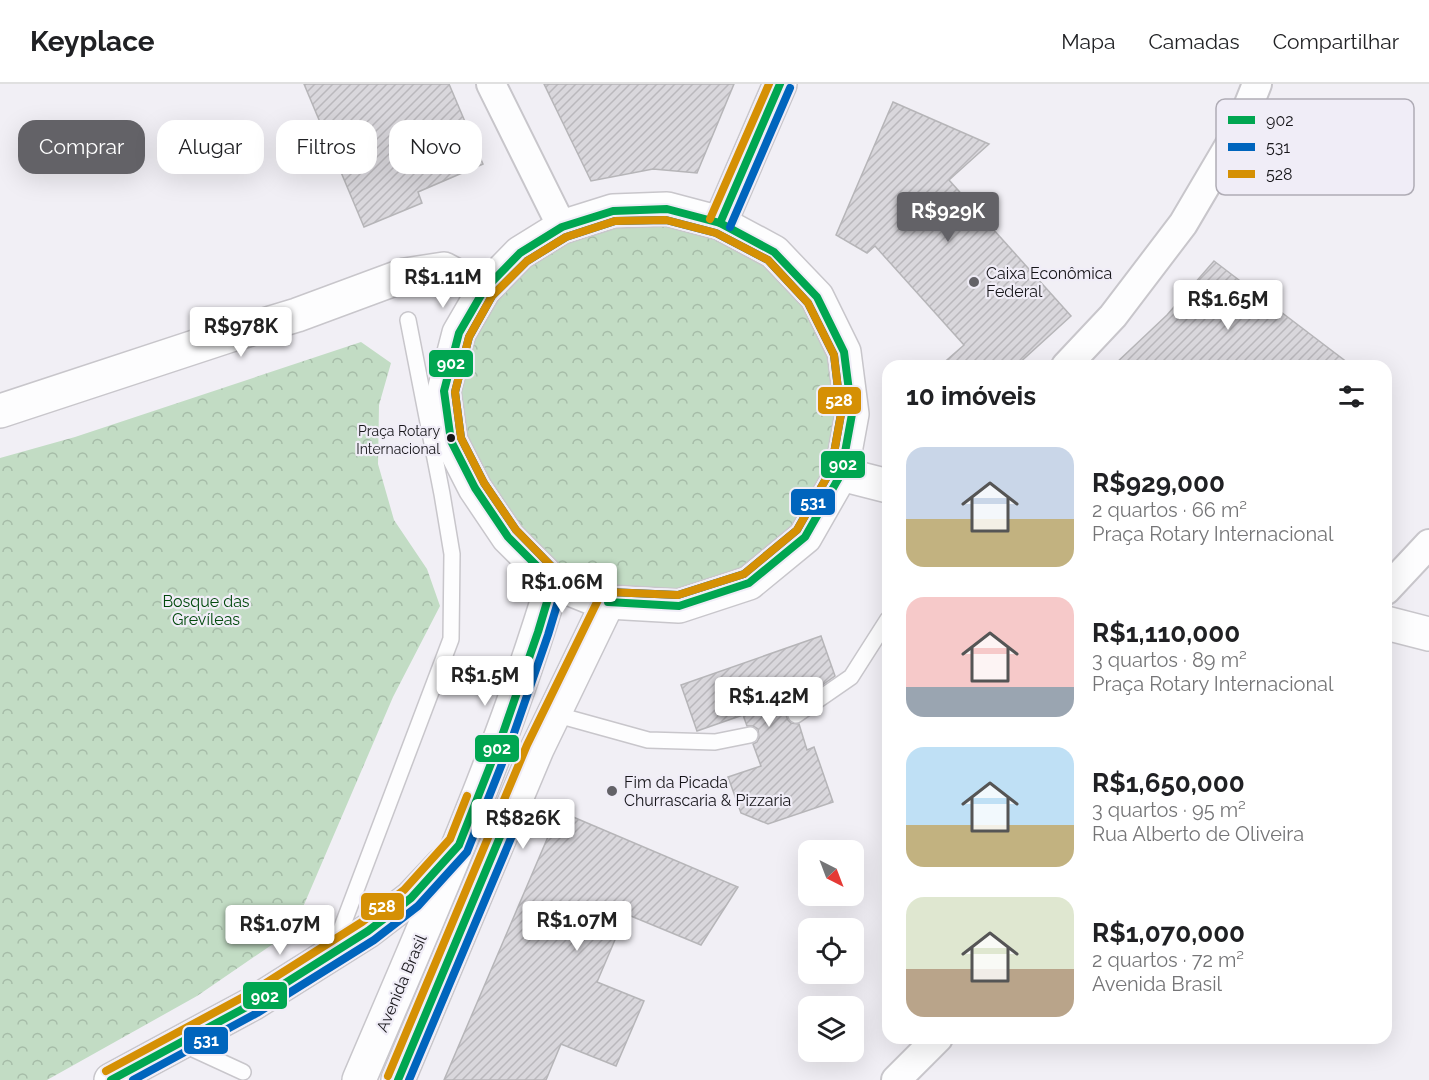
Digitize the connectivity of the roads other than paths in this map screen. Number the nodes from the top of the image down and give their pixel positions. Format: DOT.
graph roads {
  1 [pos="491,84"];
  2 [pos="780,84"];
  3 [pos="1257,84"];
  4 [pos="1251,99"];
  5 [pos="1216,168"];
  6 [pos="720,223"];
  7 [pos="562,227"];
  8 [pos="484,290"];
  9 [pos="408,320"];
  10 [pos="1072,360"];
  11 [pos="0,411"];
  12 [pos="447,412"];
  13 [pos="435,459"];
  14 [pos="840,474"];
  15 [pos="882,484"];
  16 [pos="1429,544"];
  17 [pos="553,582"];
  18 [pos="1392,584"];
  19 [pos="608,602"];
  20 [pos="1392,625"];
  21 [pos="882,628"];
  22 [pos="1429,634"];
  23 [pos="554,714"];
  24 [pos="796,715"];
  25 [pos="750,735"];
  26 [pos="459,846"];
  27 [pos="332,953"];
  28 [pos="180,1043"];
  29 [pos="932,1044"];
  30 [pos="243,1072"];
  31 [pos="111,1080"];
  32 [pos="359,1080"];
  33 [pos="399,1080"];
  34 [pos="896,1080"];
  1 -- 7 [label="street"];
  2 -- 6 [label="main road"];
  3 -- 4 [label="street"];
  5 -- 10 [label="street"];
  6 -- 7 [label="main road"];
  6 -- 14 [label="main road"];
  7 -- 8 [label="main road"];
  8 -- 11 [label="main road"];
  8 -- 12 [label="main road"];
  9 -- 13 [label="lane"];
  12 -- 13 [label="lane"];
  12 -- 17 [label="main road"];
  13 -- 27 [label="lane"];
  14 -- 15 [label="main road"];
  14 -- 19 [label="main road"];
  16 -- 18 [label="street"];
  17 -- 19 [label="main road"];
  17 -- 26 [label="main road, Avenida Brasil"];
  19 -- 23 [label="main road"];
  20 -- 22 [label="main road"];
  21 -- 24 [label="lane"];
  23 -- 25 [label="lane"];
  23 -- 33 [label="main road"];
  26 -- 27 [label="main road"];
  26 -- 32 [label="main road, Avenida Brasil"];
  27 -- 28 [label="main road"];
  28 -- 30 [label="lane"];
  28 -- 31 [label="main road"];
  29 -- 34 [label="street"];
}
